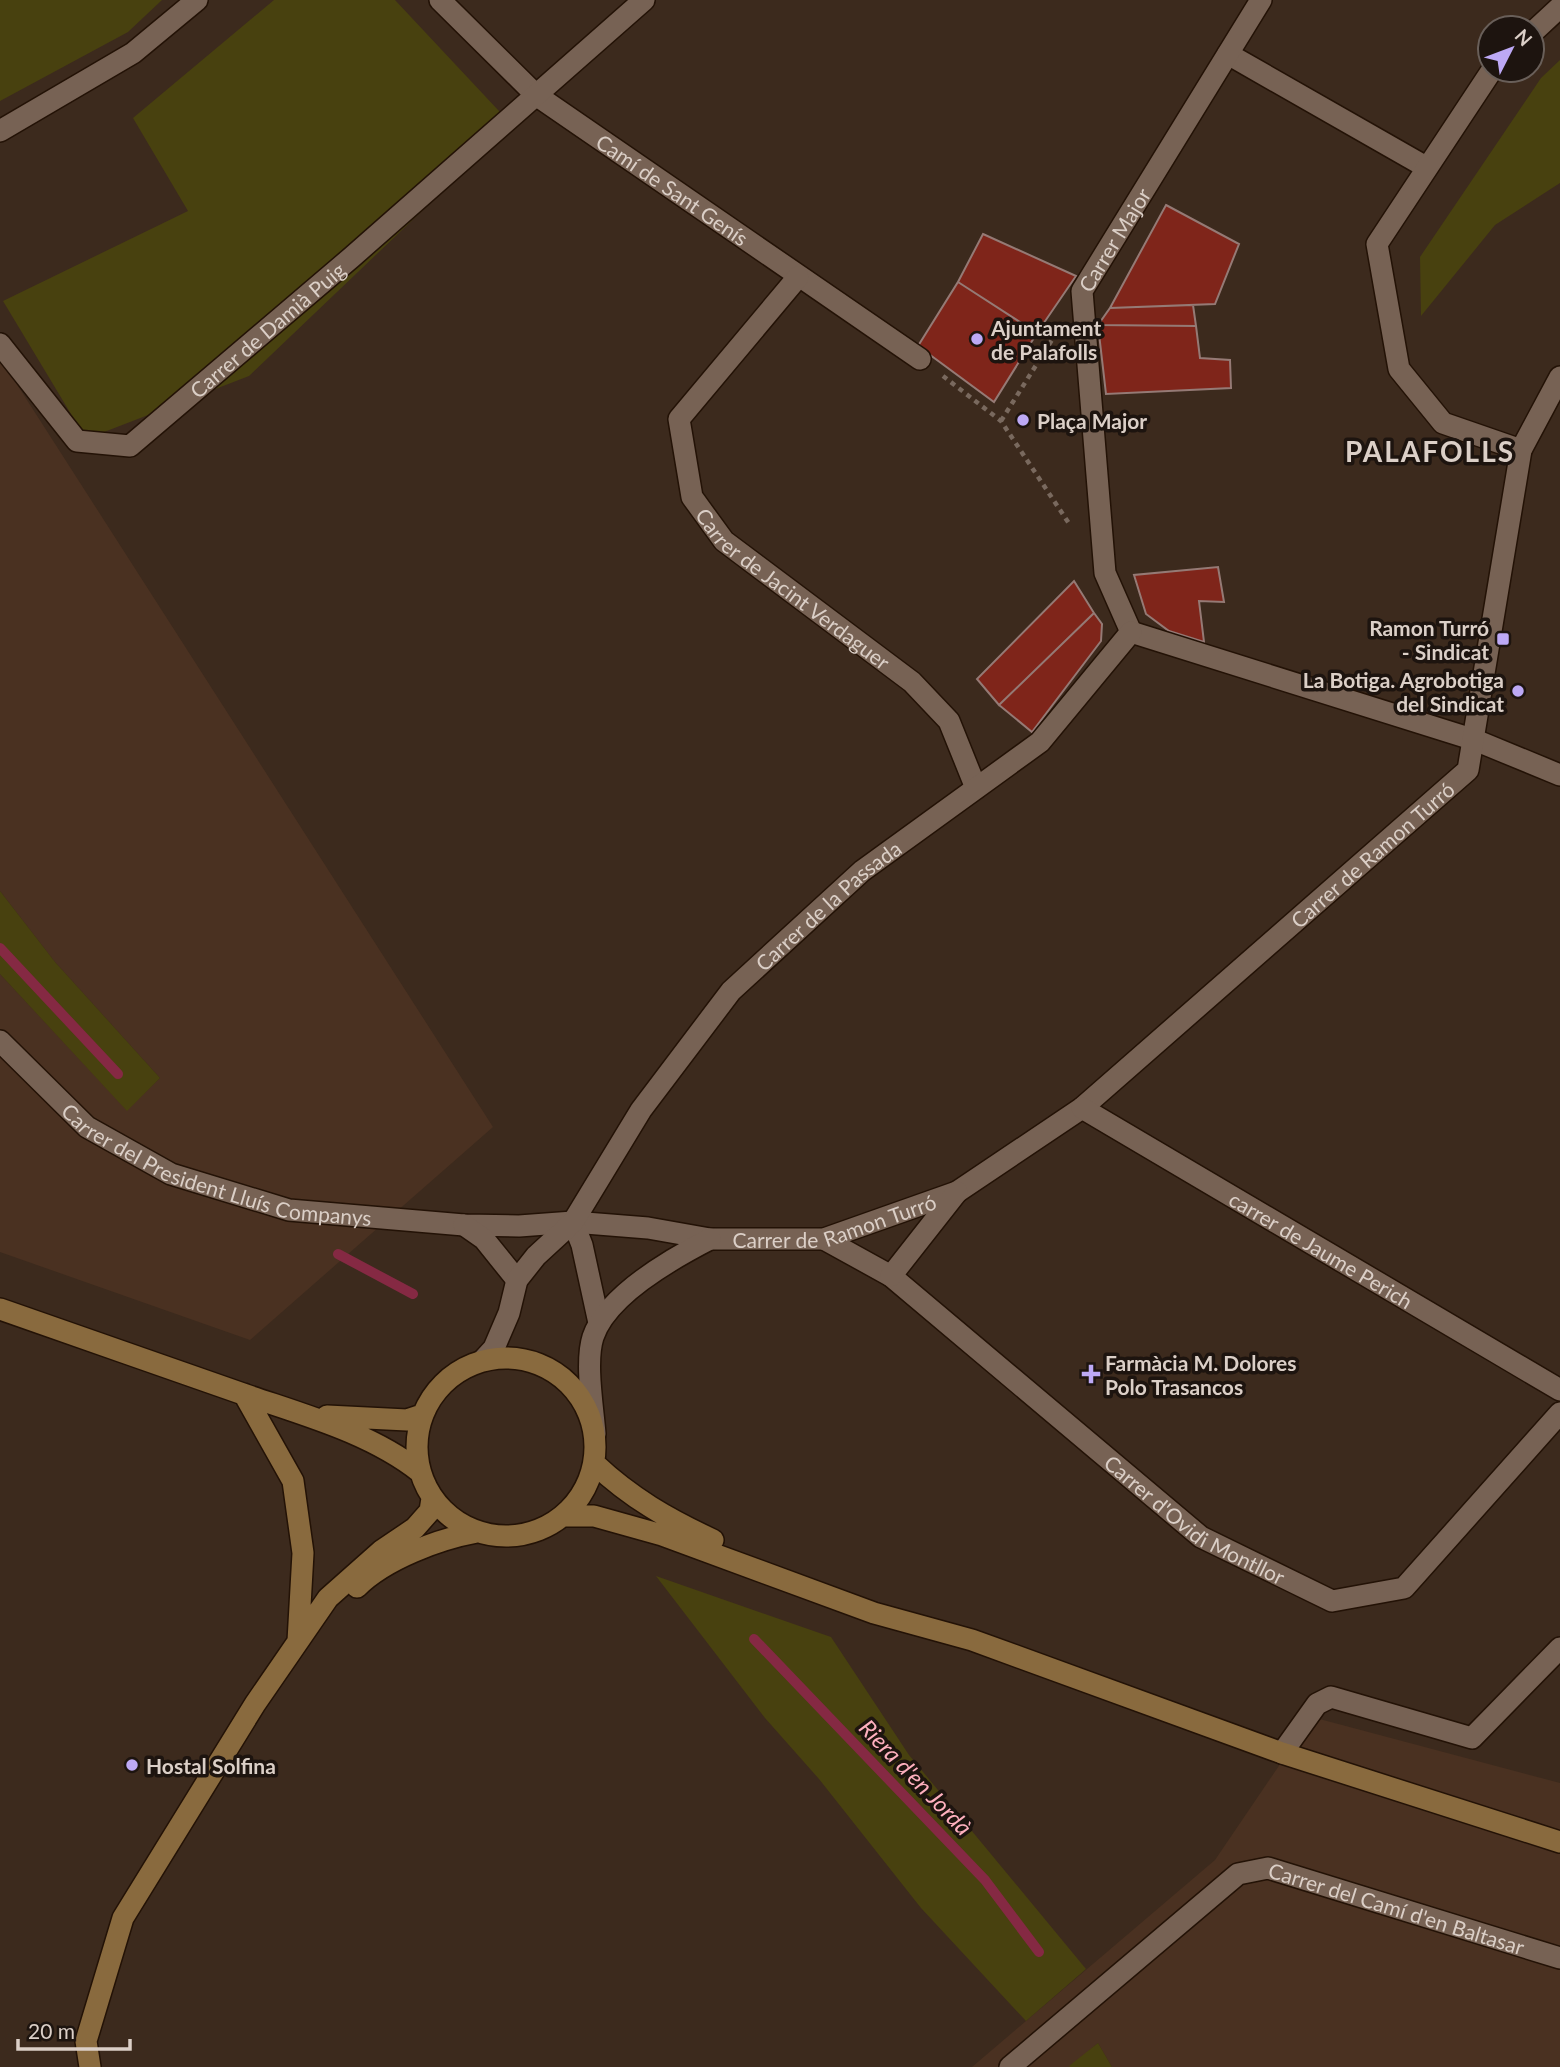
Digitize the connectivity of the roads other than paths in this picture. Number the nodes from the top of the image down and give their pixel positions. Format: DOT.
graph roads {
  1 [pos="197,0"];
  2 [pos="440,0"];
  3 [pos="644,0"];
  4 [pos="1261,0"];
  5 [pos="1560,8"];
  6 [pos="1546,20"];
  7 [pos="1228,54"];
  8 [pos="1482,84"];
  9 [pos="536,95"];
  10 [pos="0,131"];
  11 [pos="1426,167"];
  12 [pos="798,277"];
  13 [pos="0,344"];
  14 [pos="920,359"];
  15 [pos="1560,377"];
  16 [pos="1521,450"];
  17 [pos="1131,632"];
  18 [pos="1475,740"];
  19 [pos="1560,775"];
  20 [pos="976,788"];
  21 [pos="0,1041"];
  22 [pos="1082,1108"];
  23 [pos="957,1192"];
  24 [pos="573,1222"];
  25 [pos="464,1225"];
  26 [pos="710,1239"];
  27 [pos="824,1239"];
  28 [pos="891,1276"];
  29 [pos="517,1280"];
  30 [pos="0,1310"];
  31 [pos="599,1323"];
  32 [pos="484,1360"];
  33 [pos="1560,1390"];
  34 [pos="244,1394"];
  35 [pos="1560,1413"];
  36 [pos="300,1414"];
  37 [pos="422,1415"];
  38 [pos="595,1434"];
  39 [pos="595,1464"];
  40 [pos="420,1472"];
  41 [pos="432,1498"];
  42 [pos="564,1516"];
  43 [pos="477,1532"];
  44 [pos="874,1613"];
  45 [pos="298,1642"];
  46 [pos="1560,1648"];
  47 [pos="255,1704"];
  48 [pos="1282,1753"];
  49 [pos="1560,1842"];
  50 [pos="1560,1958"];
  51 [pos="90,2067"];
  52 [pos="1010,2067"];
  1 -- 10 [label="street"];
  2 -- 9 [label="street, Camí de Sant Genís"];
  3 -- 9 [label="street, Carrer de Damià Puig"];
  4 -- 7 [label="street, Carrer Major"];
  5 -- 6 [label="street"];
  7 -- 11 [label="street"];
  7 -- 17 [label="street, Carrer Major"];
  8 -- 11 [label="street"];
  9 -- 12 [label="street, Camí de Sant Genís"];
  9 -- 13 [label="street, Carrer de Damià Puig"];
  11 -- 16 [label="street"];
  12 -- 14 [label="street, Camí de Sant Genís"];
  12 -- 20 [label="street, Carrer de Jacint Verdaguer"];
  15 -- 16 [label="street, Carrer de Ramon Turró"];
  16 -- 18 [label="street, Carrer de Ramon Turró"];
  17 -- 18 [label="street"];
  17 -- 20 [label="street, Carrer de la Passada"];
  18 -- 19 [label="street"];
  18 -- 22 [label="street, Carrer de Ramon Turró"];
  20 -- 24 [label="street, Carrer de la Passada"];
  21 -- 25 [label="street, Carrer del President Lluís Companys"];
  22 -- 23 [label="street, Carrer de Ramon Turró"];
  22 -- 33 [label="street, carrer de Jaume Perich"];
  23 -- 27 [label="street, Carrer de Ramon Turró"];
  23 -- 28 [label="street, Carrer de Ramon Turró"];
  24 -- 25 [label="street, Carrer del President Lluís Companys"];
  24 -- 26 [label="street, Carrer de Ramon Turró"];
  24 -- 29 [label="street, Carrer de la Passada"];
  24 -- 31 [label="street"];
  25 -- 29 [label="street"];
  26 -- 27 [label="street, Carrer de Ramon Turró"];
  26 -- 31 [label="street, Carrer de Ramon Turró"];
  27 -- 28 [label="street, Carrer d'Ovidi Montllor"];
  28 -- 35 [label="street, Carrer d'Ovidi Montllor"];
  29 -- 32 [label="street"];
  30 -- 34 [label="main road"];
  31 -- 38 [label="street"];
  32 -- 37 [label="main road"];
  32 -- 38 [label="main road"];
  34 -- 36 [label="main road"];
  34 -- 45 [label="main road"];
  36 -- 37 [label="main road"];
  36 -- 40 [label="main road"];
  37 -- 40 [label="main road"];
  38 -- 39 [label="main road"];
  39 -- 42 [label="main road"];
  39 -- 44 [label="main road"];
  40 -- 41 [label="main road"];
  41 -- 43 [label="main road"];
  41 -- 45 [label="main road"];
  42 -- 43 [label="main road"];
  42 -- 44 [label="main road"];
  43 -- 47 [label="main road"];
  44 -- 48 [label="main road"];
  45 -- 47 [label="main road"];
  46 -- 48 [label="street"];
  47 -- 51 [label="main road"];
  48 -- 49 [label="main road"];
  50 -- 52 [label="street, Carrer del Camí d'en Baltasar"];
}
